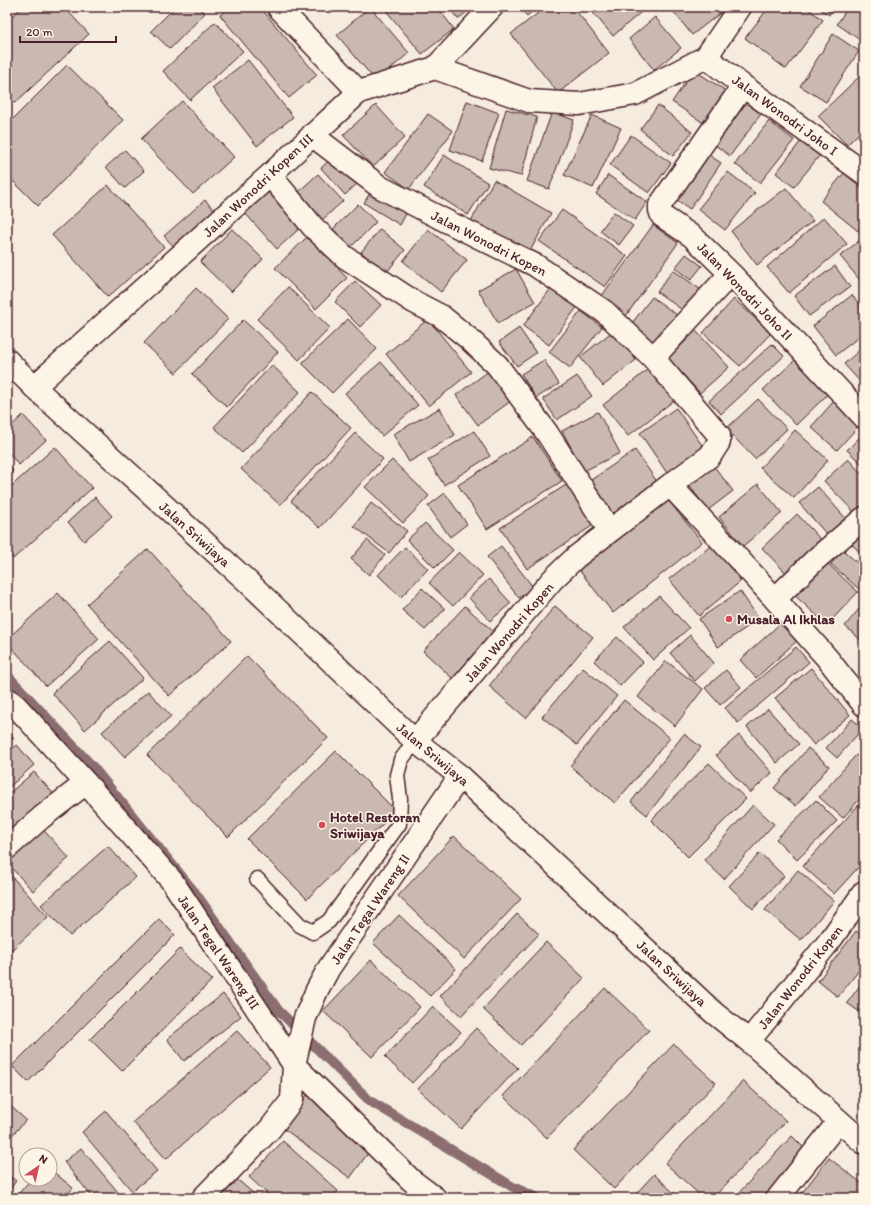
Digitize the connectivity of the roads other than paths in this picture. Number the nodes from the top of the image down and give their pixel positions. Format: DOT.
graph roads {
  1 [pos="278,7"];
  2 [pos="492,7"];
  3 [pos="740,7"];
  4 [pos="706,57"];
  5 [pos="435,68"];
  6 [pos="744,86"];
  7 [pos="359,92"];
  8 [pos="312,135"];
  9 [pos="864,173"];
  10 [pos="270,175"];
  11 [pos="722,284"];
  12 [pos="654,358"];
  13 [pos="7,360"];
  14 [pos="34,387"];
  15 [pos="864,417"];
  16 [pos="670,485"];
  17 [pos="864,518"];
  18 [pos="610,531"];
  19 [pos="775,599"];
  20 [pos="7,699"];
  21 [pos="864,705"];
  22 [pos="415,741"];
  23 [pos="460,776"];
  24 [pos="86,783"];
  25 [pos="7,848"];
  26 [pos="257,879"];
  27 [pos="864,892"];
  28 [pos="749,1041"];
  29 [pos="295,1058"];
  30 [pos="839,1121"];
  31 [pos="864,1143"];
  32 [pos="204,1198"];
  33 [pos="435,1198"];
  34 [pos="778,1198"];
  1 -- 7 [label="street"];
  2 -- 5 [label="street, Jalan Wonodri Kopen III"];
  3 -- 4 [label="street"];
  4 -- 5 [label="street"];
  4 -- 6 [label="street, Jalan Wonodri Joho I"];
  5 -- 7 [label="street, Jalan Wonodri Kopen III"];
  6 -- 9 [label="street, Jalan Wonodri Joho I"];
  6 -- 15 [label="street, Jalan Wonodri Joho II"];
  7 -- 8 [label="street, Jalan Wonodri Kopen III"];
  8 -- 10 [label="street, Jalan Wonodri Kopen III"];
  8 -- 12 [label="street, Jalan Wonodri Kopen"];
  10 -- 14 [label="street, Jalan Wonodri Kopen III"];
  10 -- 18 [label="street"];
  11 -- 12 [label="street"];
  12 -- 16 [label="street, Jalan Wonodri Kopen"];
  13 -- 14 [label="street, Jalan Sriwijaya"];
  14 -- 22 [label="street, Jalan Sriwijaya"];
  16 -- 18 [label="street, Jalan Wonodri Kopen"];
  16 -- 19 [label="street"];
  17 -- 19 [label="street"];
  18 -- 22 [label="street, Jalan Wonodri Kopen"];
  19 -- 21 [label="street"];
  20 -- 24 [label="street, Jalan Tegal Wareng III"];
  22 -- 23 [label="street, Jalan Sriwijaya"];
  22 -- 26 [label="lane"];
  23 -- 28 [label="street, Jalan Sriwijaya"];
  23 -- 29 [label="street, Jalan Tegal Wareng II"];
  24 -- 25 [label="street"];
  24 -- 29 [label="street, Jalan Tegal Wareng III"];
  27 -- 28 [label="street, Jalan Wonodri Kopen"];
  28 -- 30 [label="street, Jalan Sriwijaya"];
  29 -- 32 [label="street, Jalan Tegal Wareng II"];
  29 -- 33 [label="street, Jalan Tegal Wareng III"];
  30 -- 31 [label="street, Jalan Sriwijaya"];
  30 -- 34 [label="street"];
}
